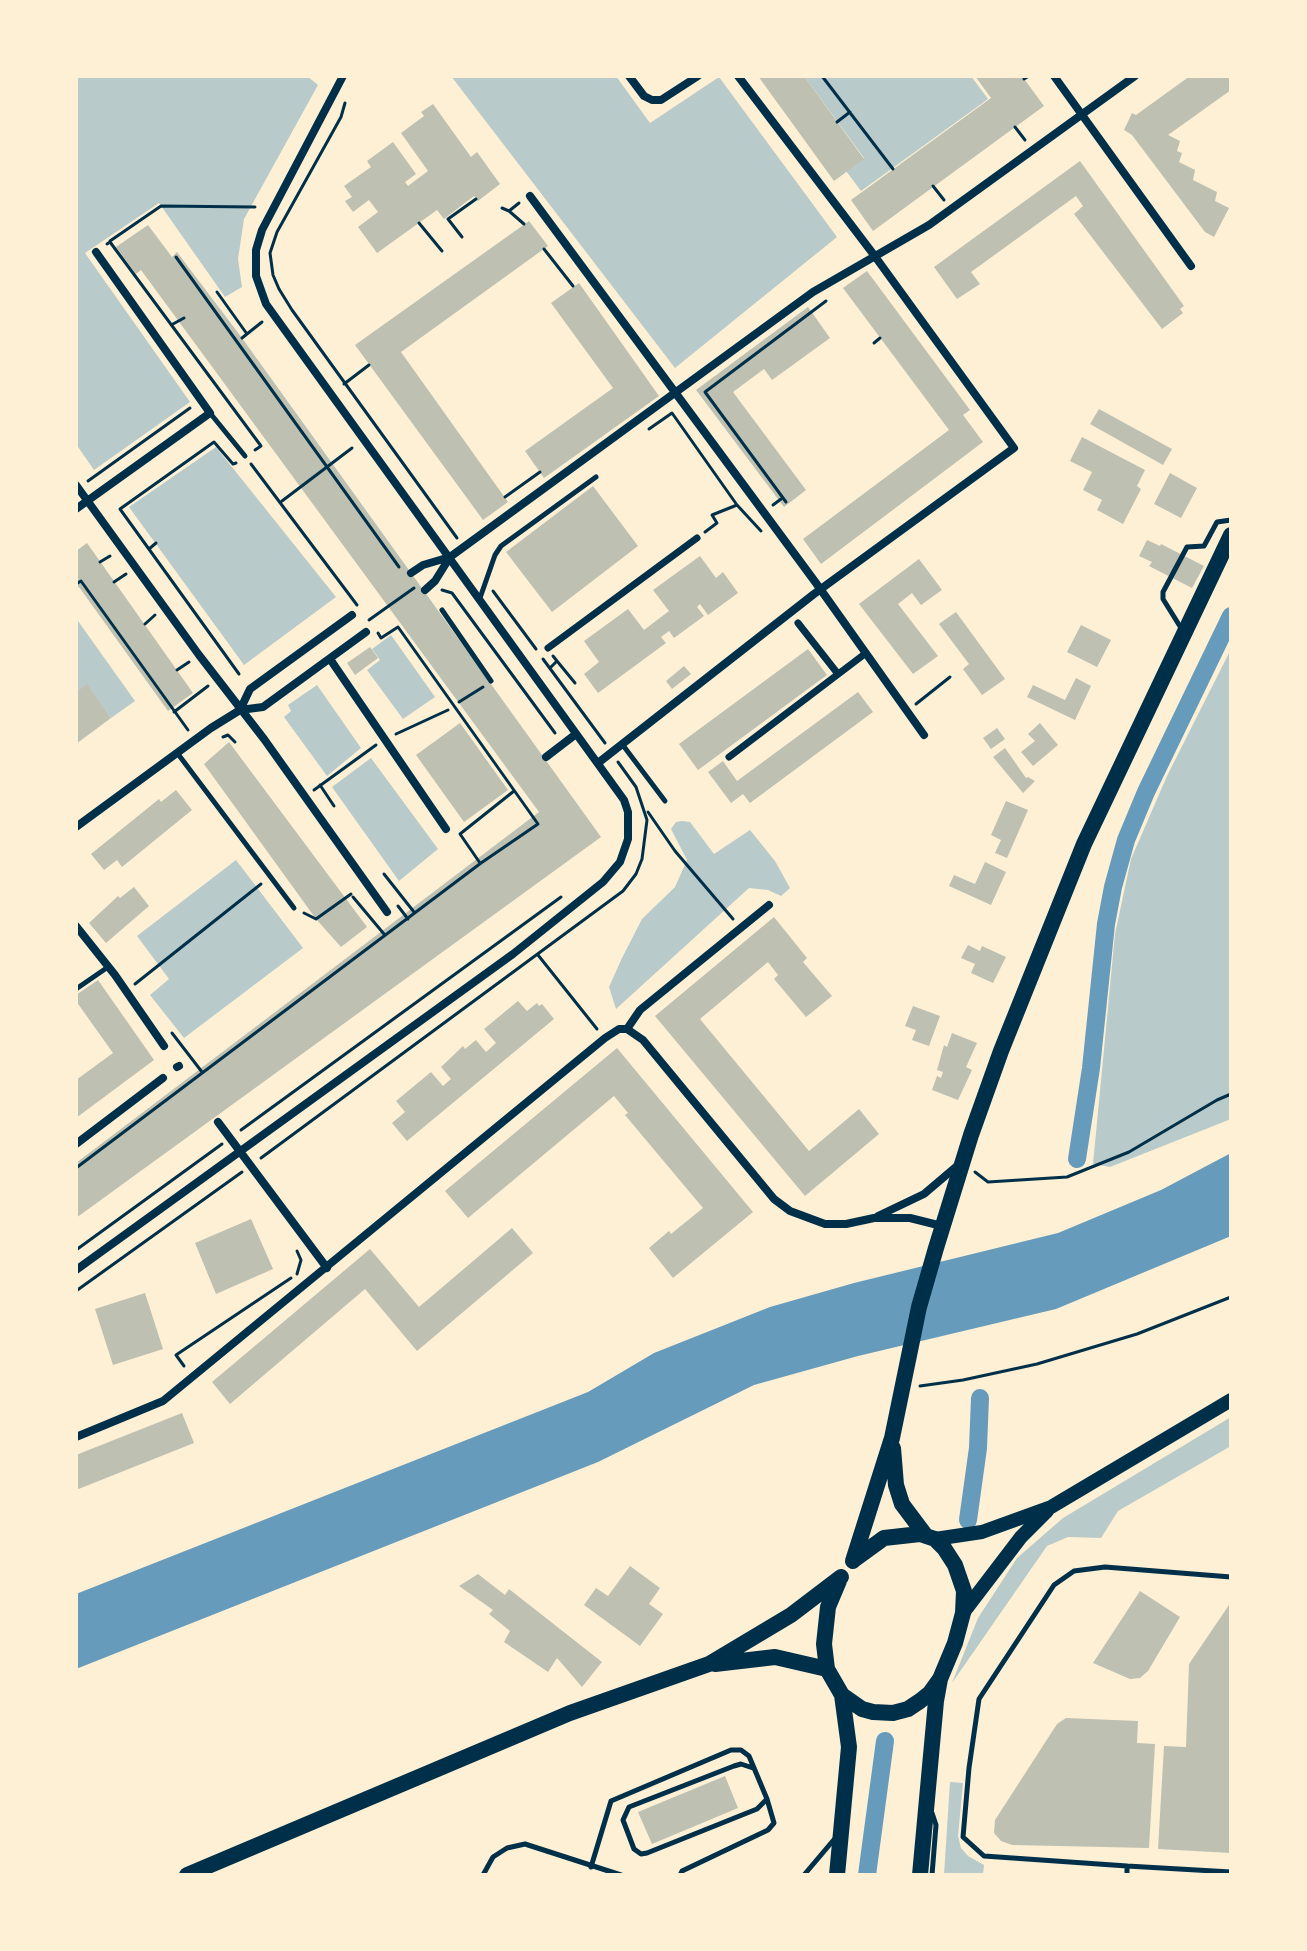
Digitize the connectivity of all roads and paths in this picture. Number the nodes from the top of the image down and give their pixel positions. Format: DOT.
graph roads {
  1 [pos="343,76"];
  2 [pos="629,76"];
  3 [pos="698,76"];
  4 [pos="738,76"];
  5 [pos="822,76"];
  6 [pos="1054,76"];
  7 [pos="1135,76"];
  8 [pos="346,97"];
  9 [pos="850,112"];
  10 [pos="1082,114"];
  11 [pos="837,122"];
  12 [pos="1015,127"];
  13 [pos="1032,150"];
  14 [pos="893,169"];
  15 [pos="933,186"];
  16 [pos="530,196"];
  17 [pos="476,199"];
  18 [pos="518,203"];
  19 [pos="255,207"];
  20 [pos="502,208"];
  21 [pos="951,209"];
  22 [pos="509,211"];
  23 [pos="419,223"];
  24 [pos="524,224"];
  25 [pos="462,237"];
  26 [pos="110,242"];
  27 [pos="544,249"];
  28 [pos="442,251"];
  29 [pos="96,252"];
  30 [pos="874,255"];
  31 [pos="176,257"];
  32 [pos="1191,266"];
  33 [pos="573,286"];
  34 [pos="217,292"];
  35 [pos="809,314"];
  36 [pos="184,318"];
  37 [pos="262,322"];
  38 [pos="173,325"];
  39 [pos="247,334"];
  40 [pos="242,338"];
  41 [pos="880,338"];
  42 [pos="874,343"];
  43 [pos="209,363"];
  44 [pos="369,365"];
  45 [pos="203,367"];
  46 [pos="344,384"];
  47 [pos="674,393"];
  48 [pos="210,413"];
  49 [pos="202,448"];
  50 [pos="352,448"];
  51 [pos="207,453"];
  52 [pos="245,456"];
  53 [pos="540,472"];
  54 [pos="596,477"];
  55 [pos="76,485"];
  56 [pos="505,497"];
  57 [pos="88,501"];
  58 [pos="281,501"];
  59 [pos="786,502"];
  60 [pos="737,505"];
  61 [pos="76,509"];
  62 [pos="1231,520"];
  63 [pos="1231,535"];
  64 [pos="697,538"];
  65 [pos="156,543"];
  66 [pos="464,547"];
  67 [pos="149,549"];
  68 [pos="112,555"];
  69 [pos="450,557"];
  70 [pos="100,562"];
  71 [pos="408,574"];
  72 [pos="487,582"];
  73 [pos="76,584"];
  74 [pos="414,588"];
  75 [pos="425,590"];
  76 [pos="443,590"];
  77 [pos="821,590"];
  78 [pos="452,593"];
  79 [pos="445,598"];
  80 [pos="480,598"];
  81 [pos="442,610"];
  82 [pos="356,612"];
  83 [pos="798,623"];
  84 [pos="366,632"];
  85 [pos="1184,633"];
  86 [pos="548,648"];
  87 [pos="866,653"];
  88 [pos="330,659"];
  89 [pos="557,661"];
  90 [pos="239,674"];
  91 [pos="838,674"];
  92 [pos="950,677"];
  93 [pos="491,681"];
  94 [pos="575,683"];
  95 [pos="208,686"];
  96 [pos="240,710"];
  97 [pos="448,710"];
  98 [pos="906,711"];
  99 [pos="174,712"];
  100 [pos="188,730"];
  101 [pos="576,734"];
  102 [pos="924,735"];
  103 [pos="386,738"];
  104 [pos="622,743"];
  105 [pos="564,745"];
  106 [pos="611,751"];
  107 [pos="178,754"];
  108 [pos="546,757"];
  109 [pos="729,757"];
  110 [pos="598,763"];
  111 [pos="320,785"];
  112 [pos="514,791"];
  113 [pos="305,798"];
  114 [pos="665,801"];
  115 [pos="334,806"];
  116 [pos="645,809"];
  117 [pos="76,827"];
  118 [pos="446,829"];
  119 [pos="481,863"];
  120 [pos="384,874"];
  121 [pos="271,877"];
  122 [pos="564,895"];
  123 [pos="769,905"];
  124 [pos="294,908"];
  125 [pos="387,912"];
  126 [pos="415,913"];
  127 [pos="76,926"];
  128 [pos="741,928"];
  129 [pos="386,935"];
  130 [pos="538,955"];
  131 [pos="108,967"];
  132 [pos="76,989"];
  133 [pos="125,991"];
  134 [pos="627,1029"];
  135 [pos="176,1038"];
  136 [pos="605,1038"];
  137 [pos="164,1046"];
  138 [pos="203,1073"];
  139 [pos="163,1078"];
  140 [pos="176,1078"];
  141 [pos="182,1088"];
  142 [pos="1231,1094"];
  143 [pos="218,1122"];
  144 [pos="229,1138"];
  145 [pos="76,1144"];
  146 [pos="240,1153"];
  147 [pos="962,1162"];
  148 [pos="250,1166"];
  149 [pos="76,1168"];
  150 [pos="874,1218"];
  151 [pos="942,1226"];
  152 [pos="76,1250"];
  153 [pos="297,1251"];
  154 [pos="327,1268"];
  155 [pos="76,1270"];
  156 [pos="76,1291"];
  157 [pos="1231,1297"];
  158 [pos="187,1370"];
  159 [pos="902,1388"];
  160 [pos="1231,1400"];
  161 [pos="76,1437"];
  162 [pos="892,1438"];
  163 [pos="1051,1507"];
  164 [pos="931,1537"];
  165 [pos="853,1561"];
  166 [pos="841,1577"];
  167 [pos="1231,1577"];
  168 [pos="963,1613"];
  169 [pos="709,1664"];
  170 [pos="827,1669"];
  171 [pos="940,1679"];
  172 [pos="842,1695"];
  173 [pos="754,1768"];
  174 [pos="927,1794"];
  175 [pos="767,1799"];
  176 [pos="842,1829"];
  177 [pos="1127,1866"];
  178 [pos="591,1867"];
  179 [pos="1231,1872"];
  180 [pos="187,1875"];
  181 [pos="483,1875"];
  182 [pos="621,1875"];
  183 [pos="680,1875"];
  184 [pos="804,1875"];
  185 [pos="837,1875"];
  186 [pos="920,1875"];
  187 [pos="932,1875"];
  188 [pos="1127,1875"];
  1 -- 69 [label="street"];
  2 -- 3 [label="street"];
  4 -- 30 [label="street"];
  5 -- 9 [label="path"];
  6 -- 10 [label="street"];
  7 -- 10 [label="street"];
  8 -- 46 [label="path"];
  9 -- 11 [label="path"];
  9 -- 14 [label="path"];
  10 -- 13 [label="street"];
  10 -- 32 [label="street"];
  12 -- 13 [label="path"];
  13 -- 21 [label="street"];
  15 -- 21 [label="path"];
  16 -- 47 [label="street"];
  17 -- 25 [label="path"];
  18 -- 22 [label="path"];
  19 -- 26 [label="path"];
  20 -- 22 [label="path"];
  21 -- 30 [label="street"];
  22 -- 24 [label="path"];
  23 -- 28 [label="path"];
  27 -- 33 [label="path"];
  29 -- 48 [label="street"];
  30 -- 47 [label="street"];
  30 -- 77 [label="street"];
  31 -- 71 [label="path"];
  34 -- 39 [label="path"];
  35 -- 59 [label="path"];
  36 -- 38 [label="path"];
  37 -- 39 [label="path"];
  39 -- 40 [label="path"];
  41 -- 42 [label="path"];
  43 -- 45 [label="path"];
  44 -- 46 [label="path"];
  46 -- 66 [label="path"];
  47 -- 66 [label="street"];
  47 -- 77 [label="street"];
  48 -- 52 [label="lane"];
  48 -- 57 [label="street"];
  49 -- 51 [label="path"];
  49 -- 52 [label="path"];
  49 -- 67 [label="path"];
  50 -- 58 [label="path"];
  52 -- 58 [label="path"];
  53 -- 56 [label="path"];
  54 -- 72 [label="lane"];
  55 -- 57 [label="street"];
  57 -- 61 [label="street"];
  57 -- 96 [label="street"];
  58 -- 82 [label="path"];
  60 -- 64 [label="path"];
  62 -- 85 [label="lane"];
  63 -- 85 [label="main road"];
  64 -- 86 [label="street"];
  65 -- 67 [label="path"];
  66 -- 69 [label="street"];
  67 -- 90 [label="path"];
  68 -- 70 [label="path"];
  69 -- 71 [label="street"];
  69 -- 75 [label="street"];
  69 -- 80 [label="street"];
  72 -- 80 [label="lane"];
  72 -- 106 [label="path"];
  73 -- 99 [label="path"];
  74 -- 112 [label="path"];
  76 -- 78 [label="path"];
  77 -- 87 [label="street"];
  77 -- 104 [label="street"];
  78 -- 79 [label="path"];
  78 -- 105 [label="path"];
  80 -- 101 [label="street"];
  81 -- 93 [label="lane"];
  82 -- 96 [label="street"];
  83 -- 91 [label="street"];
  84 -- 88 [label="street"];
  85 -- 147 [label="main road"];
  87 -- 91 [label="street"];
  87 -- 98 [label="street"];
  88 -- 96 [label="street"];
  88 -- 103 [label="street"];
  89 -- 94 [label="path"];
  91 -- 109 [label="street"];
  92 -- 98 [label="path"];
  95 -- 99 [label="path"];
  96 -- 107 [label="street"];
  96 -- 113 [label="street"];
  97 -- 103 [label="path"];
  98 -- 102 [label="street"];
  99 -- 100 [label="path"];
  101 -- 105 [label="street"];
  101 -- 110 [label="street"];
  103 -- 111 [label="path"];
  103 -- 118 [label="street"];
  104 -- 106 [label="street"];
  104 -- 114 [label="lane"];
  105 -- 108 [label="street"];
  106 -- 110 [label="street"];
  106 -- 116 [label="path"];
  107 -- 117 [label="street"];
  107 -- 121 [label="lane"];
  110 -- 146 [label="street"];
  111 -- 113 [label="path"];
  111 -- 115 [label="path"];
  112 -- 119 [label="path"];
  112 -- 119 [label="path"];
  113 -- 125 [label="street"];
  116 -- 128 [label="path"];
  116 -- 130 [label="path"];
  119 -- 126 [label="path"];
  120 -- 126 [label="path"];
  121 -- 124 [label="lane"];
  121 -- 133 [label="path"];
  122 -- 144 [label="path"];
  123 -- 128 [label="street"];
  124 -- 129 [label="path"];
  126 -- 129 [label="path"];
  127 -- 131 [label="street"];
  128 -- 134 [label="street"];
  129 -- 138 [label="path"];
  130 -- 136 [label="path"];
  130 -- 148 [label="path"];
  131 -- 132 [label="lane"];
  131 -- 133 [label="street"];
  133 -- 137 [label="street"];
  134 -- 136 [label="street"];
  134 -- 150 [label="street"];
  135 -- 138 [label="path"];
  136 -- 154 [label="street"];
  138 -- 141 [label="path"];
  139 -- 145 [label="street"];
  140 -- 141 [label="path"];
  141 -- 149 [label="path"];
  142 -- 147 [label="path"];
  143 -- 144 [label="street"];
  144 -- 146 [label="street"];
  144 -- 152 [label="path"];
  146 -- 148 [label="street"];
  146 -- 155 [label="street"];
  147 -- 150 [label="street"];
  147 -- 151 [label="main road"];
  148 -- 154 [label="street"];
  148 -- 156 [label="path"];
  150 -- 151 [label="street"];
  151 -- 159 [label="main road"];
  153 -- 158 [label="path"];
  154 -- 161 [label="street"];
  157 -- 159 [label="path"];
  159 -- 162 [label="main road"];
  160 -- 163 [label="main road"];
  162 -- 164 [label="main road"];
  162 -- 165 [label="main road"];
  163 -- 164 [label="main road"];
  163 -- 168 [label="main road"];
  164 -- 165 [label="main road"];
  164 -- 168 [label="main road"];
  165 -- 166 [label="main road"];
  166 -- 169 [label="main road"];
  166 -- 170 [label="main road"];
  167 -- 177 [label="lane"];
  168 -- 171 [label="main road"];
  169 -- 170 [label="main road"];
  169 -- 180 [label="main road"];
  170 -- 172 [label="main road"];
  171 -- 172 [label="main road"];
  171 -- 174 [label="main road"];
  172 -- 176 [label="main road"];
  173 -- 175 [label="lane"];
  173 -- 175 [label="lane"];
  173 -- 178 [label="lane"];
  174 -- 186 [label="main road"];
  174 -- 187 [label="lane"];
  175 -- 183 [label="lane"];
  176 -- 184 [label="lane"];
  176 -- 185 [label="main road"];
  177 -- 179 [label="lane"];
  177 -- 188 [label="lane"];
  178 -- 181 [label="lane"];
  178 -- 182 [label="lane"];
}
